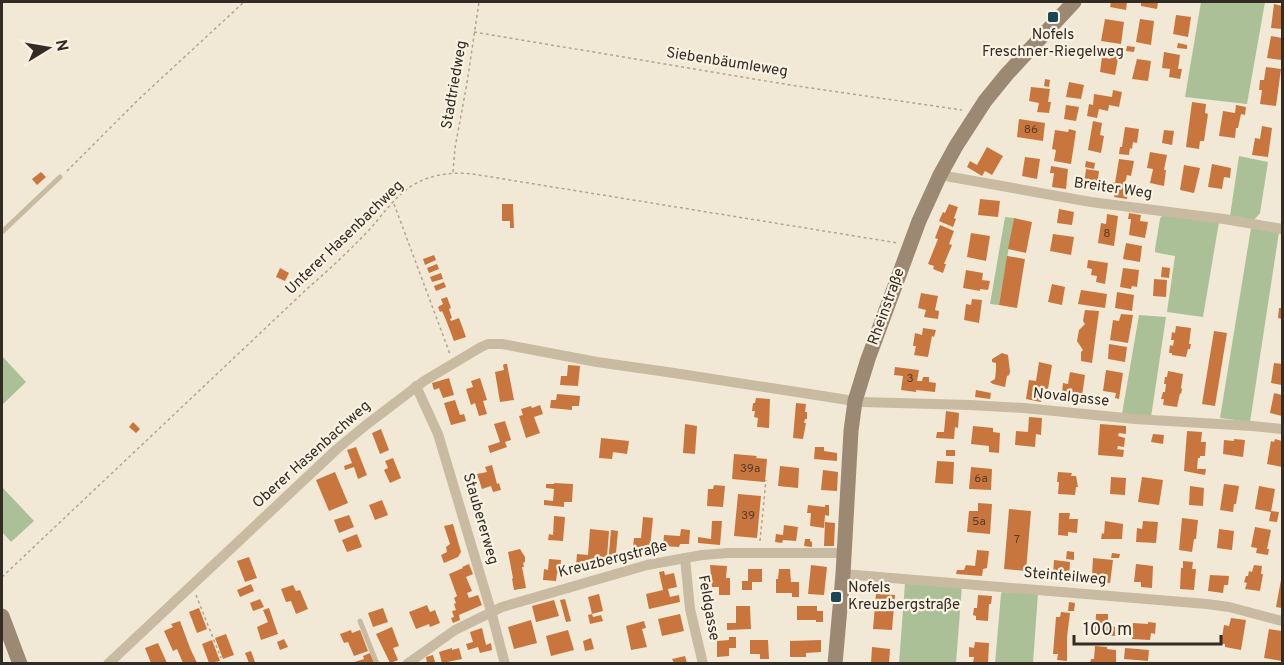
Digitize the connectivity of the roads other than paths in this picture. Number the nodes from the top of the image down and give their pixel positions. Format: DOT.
graph roads {
  1 [pos="1074,2"];
  2 [pos="940,175"];
  3 [pos="60,177"];
  4 [pos="1282,229"];
  5 [pos="2,232"];
  6 [pos="416,386"];
  7 [pos="855,401"];
  8 [pos="1282,429"];
  9 [pos="845,553"];
  10 [pos="685,558"];
  11 [pos="843,574"];
  12 [pos="491,611"];
  13 [pos="2,616"];
  14 [pos="360,621"];
  15 [pos="1282,621"];
  16 [pos="20,663"];
  17 [pos="108,663"];
  18 [pos="377,663"];
  19 [pos="407,663"];
  20 [pos="505,663"];
  21 [pos="703,663"];
  22 [pos="835,663"];
  1 -- 2 [label="main road, Rheinstraße"];
  2 -- 4 [label="street, Breiter Weg"];
  2 -- 7 [label="main road, Rheinstraße"];
  3 -- 5 [label="lane"];
  6 -- 7 [label="street, Oberer Hasenbachweg"];
  6 -- 12 [label="street, Staubererweg"];
  6 -- 17 [label="street, Oberer Hasenbachweg"];
  7 -- 8 [label="street, Novalgasse"];
  7 -- 9 [label="main road, Rheinstraße"];
  9 -- 10 [label="street, Kreuzbergstraße"];
  9 -- 11 [label="main road, Rheinstraße"];
  10 -- 12 [label="street, Kreuzbergstraße"];
  10 -- 21 [label="street, Feldgasse"];
  11 -- 15 [label="street, Steinteilweg"];
  11 -- 22 [label="main road, Rheinstraße"];
  12 -- 19 [label="street, Kreuzbergstraße"];
  12 -- 20 [label="street, Staubererweg"];
  13 -- 16 [label="main road"];
  14 -- 18 [label="lane"];
}
